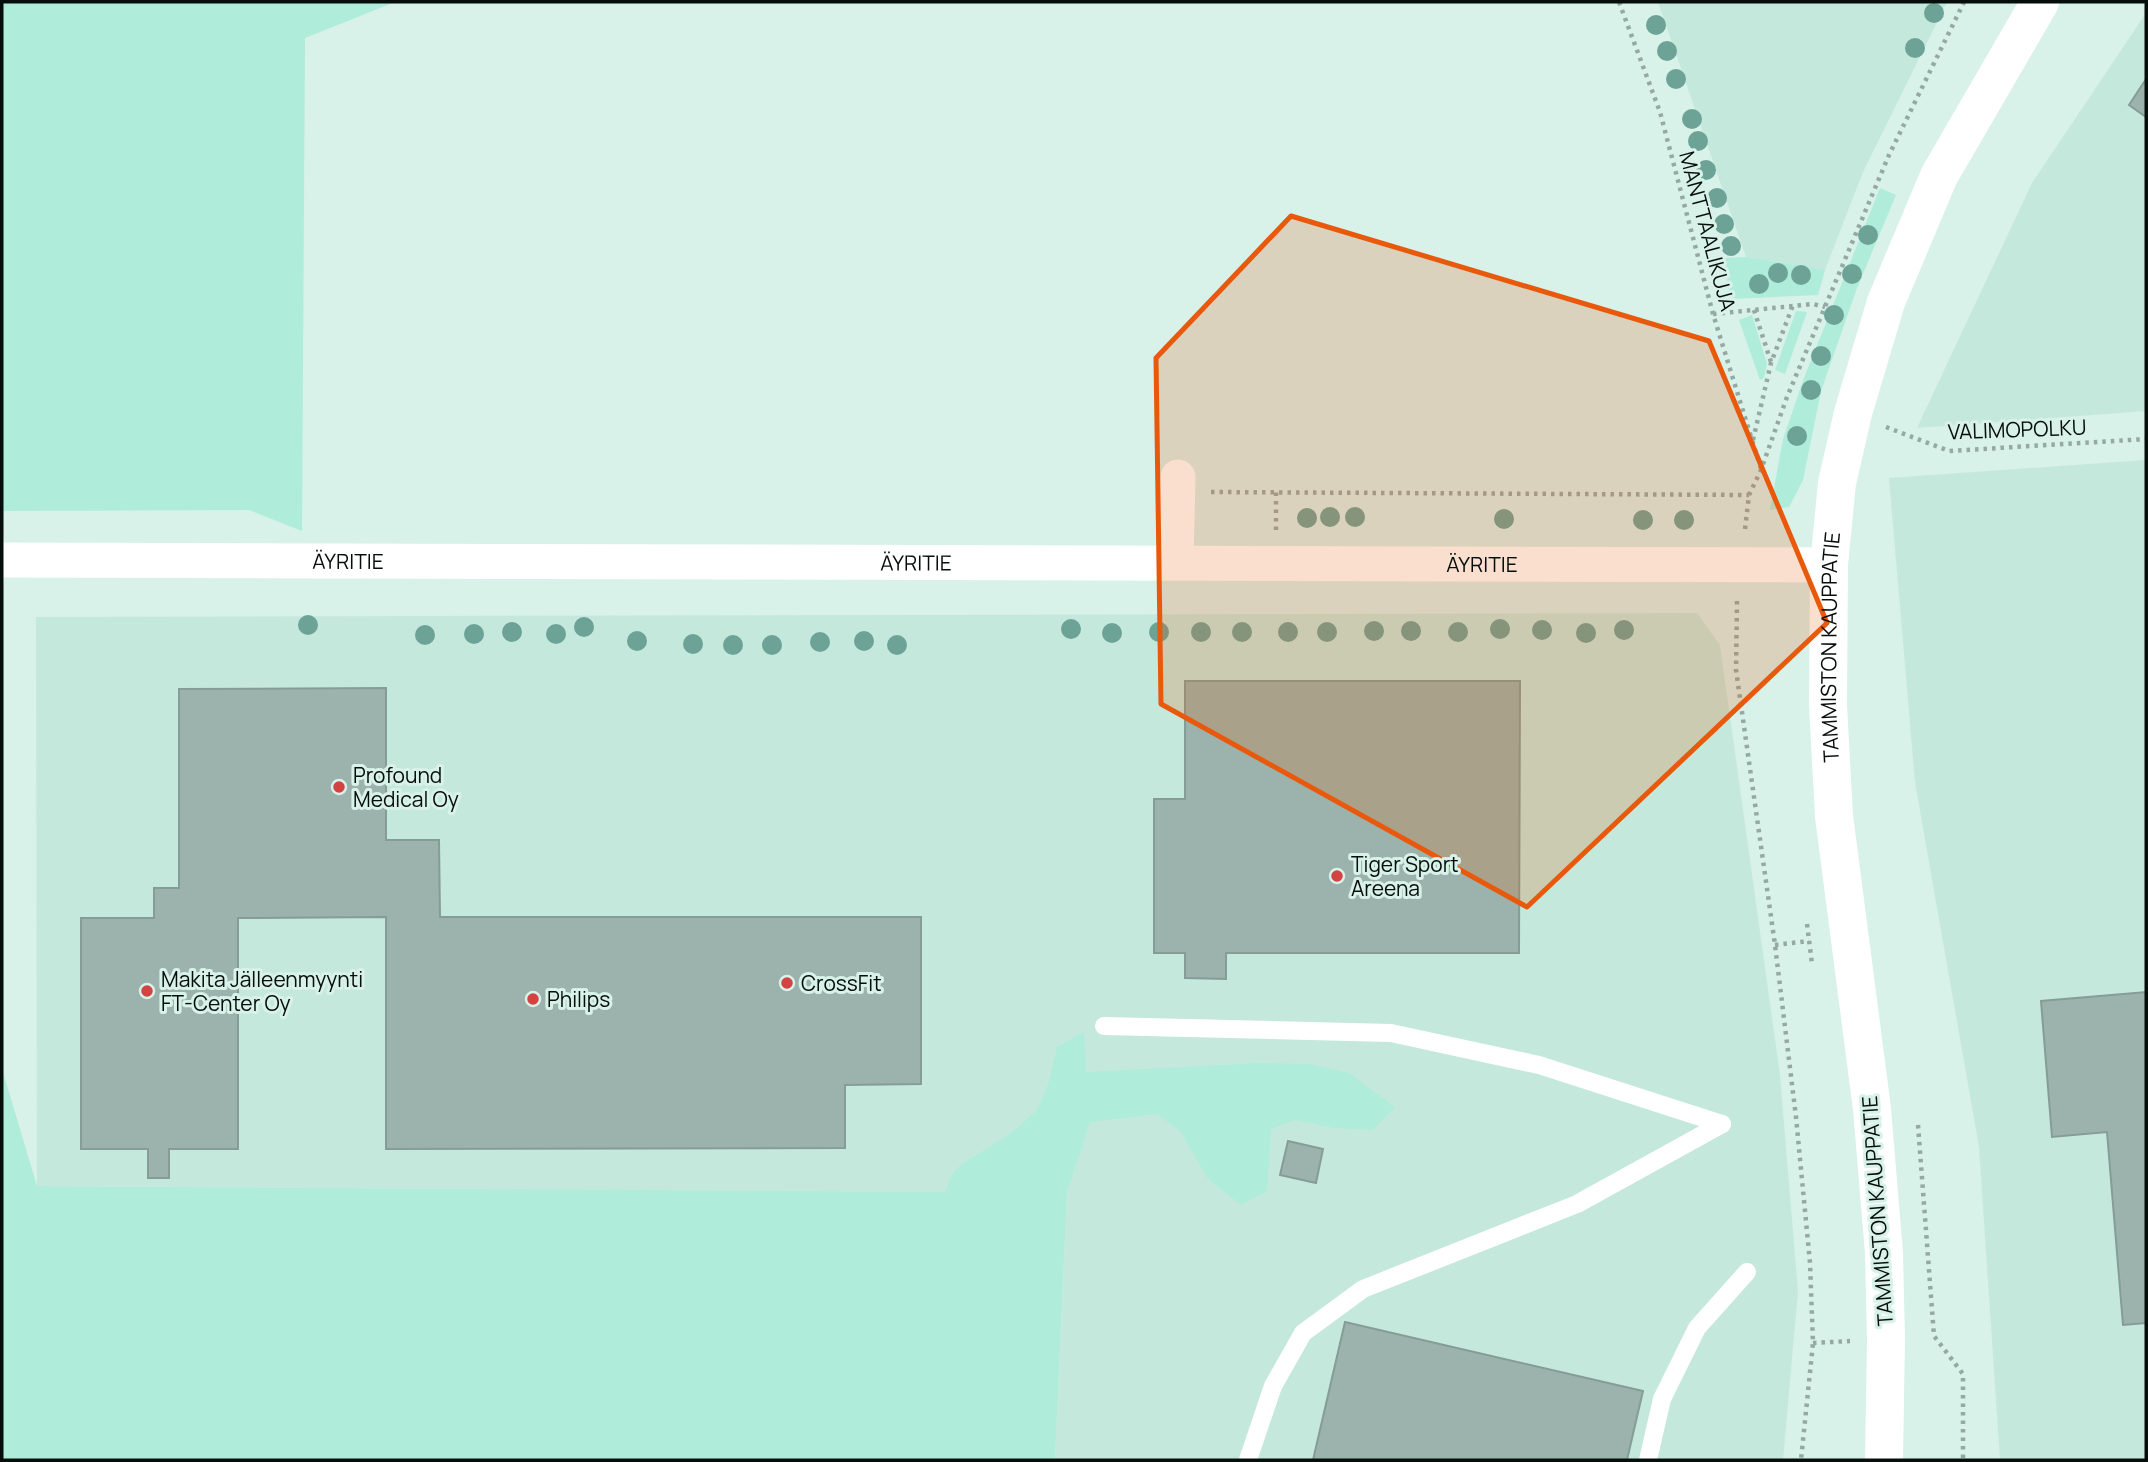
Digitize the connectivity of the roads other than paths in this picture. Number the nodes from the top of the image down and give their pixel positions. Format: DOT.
graph roads {
  1 [pos="2040,2"];
  2 [pos="1178,485"];
  3 [pos="2,561"];
  4 [pos="1176,563"];
  5 [pos="1829,565"];
  6 [pos="1104,1026"];
  7 [pos="1747,1272"];
  8 [pos="1248,1460"];
  9 [pos="1648,1460"];
  10 [pos="1884,1460"];
  1 -- 5 [label="main road, TAMMISTON KAUPPATIE"];
  2 -- 4 [label="street"];
  3 -- 4 [label="street, ÄYRITIE"];
  4 -- 5 [label="street, ÄYRITIE"];
  5 -- 10 [label="main road, TAMMISTON KAUPPATIE"];
  6 -- 8 [label="lane"];
  7 -- 9 [label="lane"];
}
